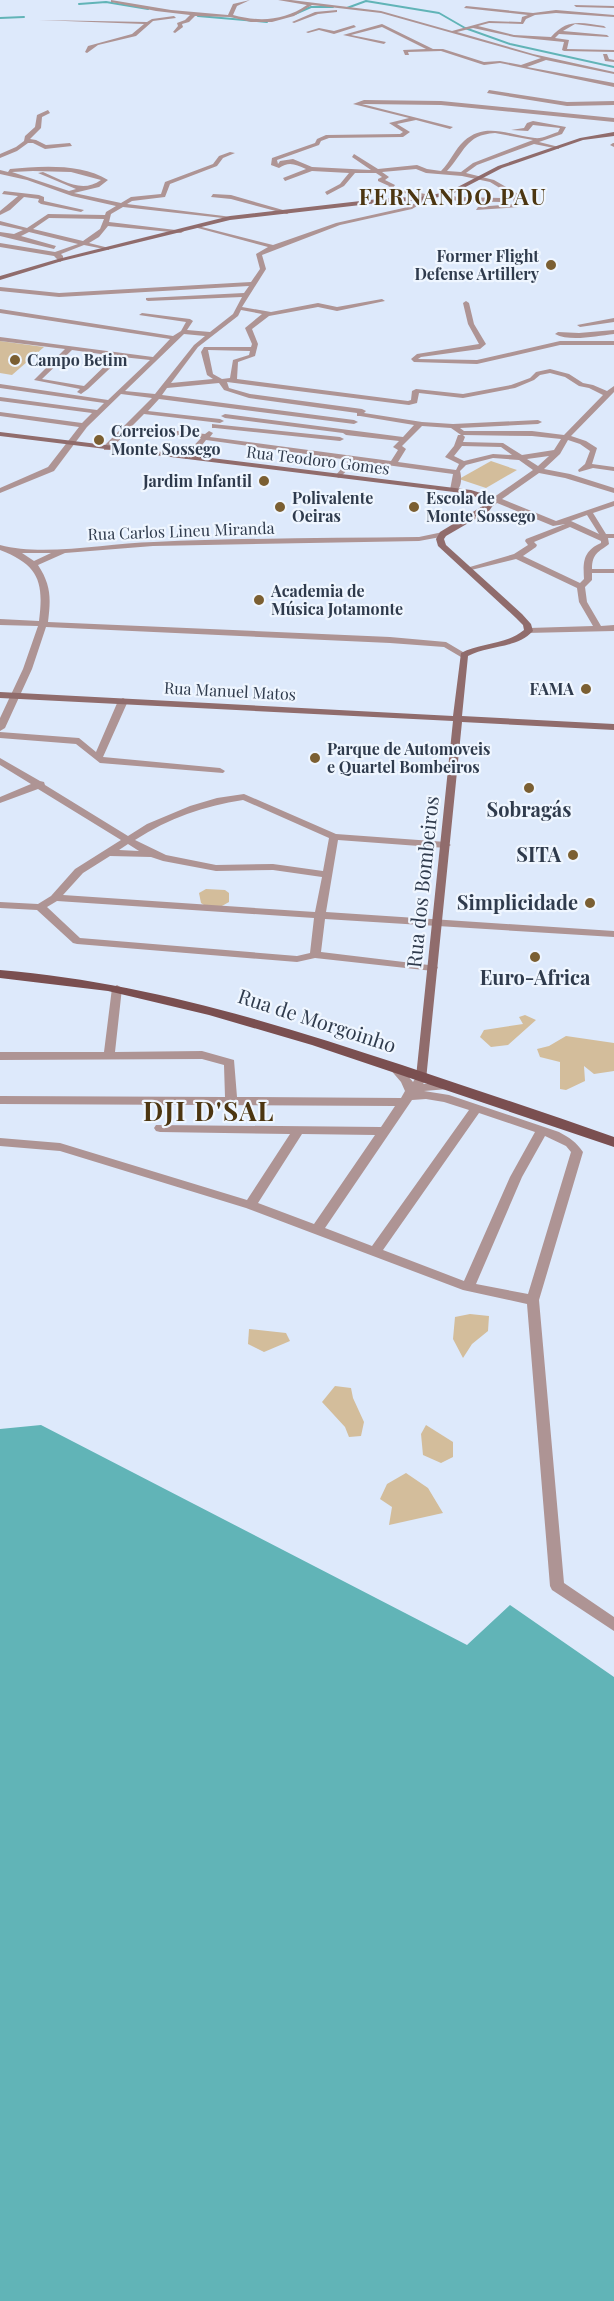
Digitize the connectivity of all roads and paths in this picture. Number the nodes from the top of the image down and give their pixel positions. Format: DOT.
graph roads {
  1 [pos="114,0"];
  2 [pos="248,0"];
  3 [pos="280,0"];
  4 [pos="592,0"];
  5 [pos="614,1"];
  6 [pos="311,3"];
  7 [pos="581,3"];
  8 [pos="559,6"];
  9 [pos="466,7"];
  10 [pos="357,8"];
  11 [pos="515,8"];
  12 [pos="588,11"];
  13 [pos="614,12"];
  14 [pos="533,14"];
  15 [pos="556,14"];
  16 [pos="191,15"];
  17 [pos="389,15"];
  18 [pos="230,16"];
  19 [pos="607,16"];
  20 [pos="378,18"];
  21 [pos="41,20"];
  22 [pos="367,22"];
  23 [pos="148,23"];
  24 [pos="291,23"];
  25 [pos="614,23"];
  26 [pos="518,24"];
  27 [pos="427,25"];
  28 [pos="604,25"];
  29 [pos="474,26"];
  30 [pos="175,32"];
  31 [pos="308,32"];
  32 [pos="452,32"];
  33 [pos="558,32"];
  34 [pos="333,33"];
  35 [pos="345,35"];
  36 [pos="440,35"];
  37 [pos="607,36"];
  38 [pos="614,36"];
  39 [pos="522,37"];
  40 [pos="552,39"];
  41 [pos="566,43"];
  42 [pos="384,44"];
  43 [pos="599,45"];
  44 [pos="451,46"];
  45 [pos="433,50"];
  46 [pos="441,50"];
  47 [pos="87,52"];
  48 [pos="614,53"];
  49 [pos="407,54"];
  50 [pos="581,54"];
  51 [pos="605,55"];
  52 [pos="545,58"];
  53 [pos="614,61"];
  54 [pos="568,63"];
  55 [pos="521,67"];
  56 [pos="544,72"];
  57 [pos="614,73"];
  58 [pos="614,85"];
  59 [pos="489,92"];
  60 [pos="614,103"];
  61 [pos="48,112"];
  62 [pos="416,118"];
  63 [pos="614,121"];
  64 [pos="450,127"];
  65 [pos="507,132"];
  66 [pos="612,134"];
  67 [pos="27,141"];
  68 [pos="535,141"];
  69 [pos="70,145"];
  70 [pos="557,148"];
  71 [pos="232,153"];
  72 [pos="0,156"];
  73 [pos="354,156"];
  74 [pos="30,168"];
  75 [pos="311,169"];
  76 [pos="376,171"];
  77 [pos="444,171"];
  78 [pos="1,172"];
  79 [pos="353,172"];
  80 [pos="462,174"];
  81 [pos="25,177"];
  82 [pos="479,178"];
  83 [pos="285,179"];
  84 [pos="18,183"];
  85 [pos="11,188"];
  86 [pos="82,190"];
  87 [pos="69,192"];
  88 [pos="327,193"];
  89 [pos="2,194"];
  90 [pos="23,195"];
  91 [pos="439,195"];
  92 [pos="213,196"];
  93 [pos="427,198"];
  94 [pos="413,199"];
  95 [pos="399,200"];
  96 [pos="517,200"];
  97 [pos="41,202"];
  98 [pos="16,203"];
  99 [pos="120,204"];
  100 [pos="405,208"];
  101 [pos="478,209"];
  102 [pos="287,212"];
  103 [pos="0,213"];
  104 [pos="95,216"];
  105 [pos="230,218"];
  106 [pos="108,221"];
  107 [pos="0,223"];
  108 [pos="196,226"];
  109 [pos="29,229"];
  110 [pos="181,231"];
  111 [pos="0,234"];
  112 [pos="14,236"];
  113 [pos="84,242"];
  114 [pos="0,245"];
  115 [pos="273,247"];
  116 [pos="106,249"];
  117 [pos="66,250"];
  118 [pos="55,254"];
  119 [pos="60,260"];
  120 [pos="0,278"];
  121 [pos="254,284"];
  122 [pos="0,289"];
  123 [pos="247,295"];
  124 [pos="148,299"];
  125 [pos="381,301"];
  126 [pos="466,303"];
  127 [pos="238,308"];
  128 [pos="0,311"];
  129 [pos="268,313"];
  130 [pos="142,315"];
  131 [pos="614,320"];
  132 [pos="580,325"];
  133 [pos="183,332"];
  134 [pos="614,332"];
  135 [pos="558,333"];
  136 [pos="209,334"];
  137 [pos="174,338"];
  138 [pos="0,339"];
  139 [pos="614,344"];
  140 [pos="71,348"];
  141 [pos="253,349"];
  142 [pos="120,354"];
  143 [pos="155,359"];
  144 [pos="219,380"];
  145 [pos="233,381"];
  146 [pos="0,386"];
  147 [pos="165,386"];
  148 [pos="86,388"];
  149 [pos="34,391"];
  150 [pos="610,391"];
  151 [pos="119,392"];
  152 [pos="249,396"];
  153 [pos="76,397"];
  154 [pos="156,398"];
  155 [pos="0,399"];
  156 [pos="19,402"];
  157 [pos="110,402"];
  158 [pos="233,406"];
  159 [pos="98,412"];
  160 [pos="142,412"];
  161 [pos="360,414"];
  162 [pos="1,416"];
  163 [pos="220,421"];
  164 [pos="354,422"];
  165 [pos="538,422"];
  166 [pos="419,424"];
  167 [pos="84,425"];
  168 [pos="453,426"];
  169 [pos="128,428"];
  170 [pos="462,433"];
  171 [pos="0,434"];
  172 [pos="344,434"];
  173 [pos="501,435"];
  174 [pos="567,436"];
  175 [pos="206,437"];
  176 [pos="404,439"];
  177 [pos="70,444"];
  178 [pos="459,444"];
  179 [pos="503,445"];
  180 [pos="107,448"];
  181 [pos="557,452"];
  182 [pos="329,453"];
  183 [pos="188,457"];
  184 [pos="355,458"];
  185 [pos="519,458"];
  186 [pos="393,463"];
  187 [pos="463,463"];
  188 [pos="614,469"];
  189 [pos="538,470"];
  190 [pos="582,470"];
  191 [pos="457,472"];
  192 [pos="339,476"];
  193 [pos="567,476"];
  194 [pos="454,490"];
  195 [pos="0,491"];
  196 [pos="614,491"];
  197 [pos="493,502"];
  198 [pos="613,505"];
  199 [pos="590,514"];
  200 [pos="568,523"];
  201 [pos="443,534"];
  202 [pos="614,536"];
  203 [pos="604,538"];
  204 [pos="419,539"];
  205 [pos="442,546"];
  206 [pos="0,547"];
  207 [pos="12,551"];
  208 [pos="63,551"];
  209 [pos="517,556"];
  210 [pos="34,564"];
  211 [pos="467,569"];
  212 [pos="588,571"];
  213 [pos="614,571"];
  214 [pos="581,587"];
  215 [pos="0,622"];
  216 [pos="45,624"];
  217 [pos="614,628"];
  218 [pos="598,629"];
  219 [pos="529,631"];
  220 [pos="464,655"];
  221 [pos="0,695"];
  222 [pos="14,696"];
  223 [pos="123,701"];
  224 [pos="458,719"];
  225 [pos="0,728"];
  226 [pos="614,728"];
  227 [pos="0,735"];
  228 [pos="98,758"];
  229 [pos="0,761"];
  230 [pos="220,771"];
  231 [pos="41,784"];
  232 [pos="0,800"];
  233 [pos="334,837"];
  234 [pos="128,840"];
  235 [pos="446,845"];
  236 [pos="107,853"];
  237 [pos="152,854"];
  238 [pos="327,874"];
  239 [pos="55,898"];
  240 [pos="0,905"];
  241 [pos="40,907"];
  242 [pos="320,915"];
  243 [pos="437,923"];
  244 [pos="614,934"];
  245 [pos="315,955"];
  246 [pos="433,968"];
  247 [pos="0,974"];
  248 [pos="117,988"];
  249 [pos="109,1054"];
  250 [pos="0,1056"];
  251 [pos="394,1068"];
  252 [pos="422,1077"];
  253 [pos="448,1085"];
  254 [pos="407,1096"];
  255 [pos="0,1100"];
  256 [pos="231,1102"];
  257 [pos="476,1108"];
  258 [pos="160,1128"];
  259 [pos="298,1131"];
  260 [pos="385,1131"];
  261 [pos="542,1131"];
  262 [pos="0,1142"];
  263 [pos="614,1142"];
  264 [pos="249,1205"];
  265 [pos="317,1230"];
  266 [pos="375,1252"];
  267 [pos="468,1287"];
  268 [pos="533,1300"];
  269 [pos="614,1625"];
  1 -- 16 [label="street"];
  2 -- 18 [label="street"];
  3 -- 6 [label="street"];
  4 -- 5 [label="street"];
  6 -- 10 [label="street"];
  6 -- 18 [label="street"];
  7 -- 8 [label="street"];
  7 -- 13 [label="street"];
  9 -- 14 [label="street"];
  10 -- 17 [label="street"];
  10 -- 24 [label="street"];
  11 -- 15 [label="street"];
  12 -- 13 [label="street"];
  13 -- 19 [label="street"];
  14 -- 15 [label="street"];
  14 -- 26 [label="street"];
  15 -- 19 [label="street"];
  16 -- 18 [label="street"];
  16 -- 23 [label="street"];
  16 -- 30 [label="street"];
  17 -- 20 [label="street"];
  17 -- 27 [label="street"];
  19 -- 28 [label="street"];
  21 -- 23 [label="street"];
  22 -- 34 [label="street"];
  23 -- 47 [label="street"];
  25 -- 28 [label="street"];
  26 -- 29 [label="street"];
  26 -- 39 [label="street"];
  27 -- 32 [label="street"];
  27 -- 36 [label="street"];
  28 -- 33 [label="street"];
  28 -- 37 [label="street"];
  29 -- 32 [label="street"];
  29 -- 39 [label="street"];
  31 -- 34 [label="street"];
  32 -- 52 [label="street"];
  33 -- 37 [label="street"];
  33 -- 40 [label="street"];
  34 -- 35 [label="street"];
  35 -- 42 [label="street"];
  35 -- 45 [label="street"];
  37 -- 38 [label="street"];
  39 -- 40 [label="street"];
  40 -- 41 [label="street"];
  41 -- 43 [label="street"];
  41 -- 48 [label="street"];
  44 -- 46 [label="street"];
  45 -- 46 [label="street"];
  45 -- 49 [label="street"];
  46 -- 55 [label="street"];
  48 -- 51 [label="street"];
  50 -- 51 [label="street"];
  51 -- 53 [label="street"];
  52 -- 54 [label="street"];
  52 -- 55 [label="street"];
  54 -- 56 [label="street"];
  54 -- 57 [label="street"];
  55 -- 56 [label="street"];
  56 -- 58 [label="street"];
  59 -- 60 [label="street"];
  61 -- 67 [label="street"];
  62 -- 63 [label="street"];
  62 -- 64 [label="street"];
  62 -- 75 [label="street"];
  63 -- 66 [label="street"];
  65 -- 68 [label="street"];
  65 -- 68 [label="street"];
  65 -- 77 [label="street"];
  66 -- 70 [label="main road"];
  67 -- 69 [label="street"];
  67 -- 72 [label="street"];
  68 -- 70 [label="street"];
  68 -- 80 [label="street"];
  70 -- 82 [label="main road"];
  71 -- 99 [label="street"];
  73 -- 76 [label="street"];
  74 -- 78 [label="street"];
  74 -- 86 [label="street"];
  74 -- 86 [label="street"];
  75 -- 79 [label="street"];
  75 -- 83 [label="street"];
  76 -- 77 [label="street"];
  76 -- 79 [label="street"];
  76 -- 91 [label="street"];
  77 -- 80 [label="street"];
  78 -- 81 [label="street"];
  79 -- 88 [label="street"];
  80 -- 82 [label="street"];
  81 -- 84 [label="street"];
  81 -- 87 [label="street"];
  82 -- 91 [label="main road"];
  82 -- 96 [label="street"];
  85 -- 89 [label="street"];
  86 -- 87 [label="street"];
  87 -- 99 [label="street"];
  89 -- 90 [label="street"];
  90 -- 97 [label="street"];
  90 -- 98 [label="street"];
  91 -- 93 [label="main road"];
  91 -- 96 [label="street"];
  92 -- 102 [label="street"];
  93 -- 94 [label="main road"];
  93 -- 100 [label="street"];
  94 -- 95 [label="main road"];
  94 -- 100 [label="street"];
  95 -- 100 [label="street"];
  95 -- 102 [label="main road"];
  96 -- 101 [label="street"];
  97 -- 98 [label="street"];
  97 -- 104 [label="street"];
  98 -- 103 [label="street"];
  99 -- 105 [label="street"];
  99 -- 106 [label="street"];
  100 -- 115 [label="street"];
  102 -- 105 [label="main road"];
  104 -- 106 [label="street"];
  104 -- 109 [label="street"];
  105 -- 108 [label="main road"];
  106 -- 110 [label="street"];
  106 -- 113 [label="street"];
  107 -- 109 [label="street"];
  108 -- 110 [label="main road"];
  108 -- 115 [label="street"];
  109 -- 112 [label="street"];
  109 -- 113 [label="street"];
  110 -- 116 [label="main road"];
  111 -- 112 [label="street"];
  112 -- 117 [label="street"];
  113 -- 116 [label="street"];
  113 -- 117 [label="street"];
  114 -- 118 [label="street"];
  115 -- 121 [label="street"];
  116 -- 119 [label="main road"];
  117 -- 118 [label="street"];
  118 -- 119 [label="street"];
  119 -- 120 [label="main road"];
  121 -- 122 [label="street"];
  121 -- 123 [label="street"];
  123 -- 124 [label="street"];
  123 -- 127 [label="street"];
  125 -- 129 [label="street"];
  126 -- 139 [label="street"];
  127 -- 129 [label="street"];
  127 -- 136 [label="street"];
  128 -- 137 [label="street"];
  129 -- 141 [label="street"];
  130 -- 133 [label="street"];
  131 -- 132 [label="street"];
  133 -- 136 [label="street"];
  133 -- 137 [label="street"];
  134 -- 135 [label="street"];
  136 -- 147 [label="street"];
  137 -- 143 [label="street"];
  138 -- 140 [label="street"];
  140 -- 142 [label="street"];
  140 -- 148 [label="street"];
  141 -- 144 [label="street"];
  141 -- 145 [label="street"];
  142 -- 143 [label="street"];
  142 -- 148 [label="street"];
  143 -- 151 [label="street"];
  144 -- 145 [label="street"];
  144 -- 147 [label="street"];
  144 -- 152 [label="street"];
  145 -- 150 [label="street"];
  146 -- 149 [label="street"];
  147 -- 154 [label="street"];
  148 -- 153 [label="street"];
  149 -- 153 [label="street"];
  149 -- 156 [label="street"];
  150 -- 174 [label="street"];
  151 -- 154 [label="street"];
  151 -- 157 [label="street"];
  152 -- 158 [label="street"];
  152 -- 161 [label="street"];
  153 -- 157 [label="street"];
  154 -- 158 [label="street"];
  154 -- 160 [label="street"];
  155 -- 156 [label="street"];
  156 -- 159 [label="street"];
  156 -- 162 [label="street"];
  157 -- 159 [label="street"];
  158 -- 163 [label="street"];
  158 -- 164 [label="street"];
  159 -- 167 [label="street"];
  160 -- 163 [label="street"];
  160 -- 169 [label="street"];
  161 -- 164 [label="street"];
  161 -- 166 [label="street"];
  162 -- 167 [label="street"];
  163 -- 172 [label="street"];
  163 -- 172 [label="street"];
  163 -- 175 [label="street"];
  164 -- 172 [label="street"];
  165 -- 168 [label="street"];
  166 -- 168 [label="street"];
  166 -- 176 [label="street"];
  167 -- 177 [label="street"];
  168 -- 170 [label="street"];
  169 -- 175 [label="street"];
  169 -- 180 [label="street"];
  170 -- 173 [label="street"];
  170 -- 178 [label="street"];
  171 -- 177 [label="main road, Rua Teodoro Gomes"];
  172 -- 176 [label="street"];
  172 -- 182 [label="street"];
  173 -- 174 [label="street"];
  173 -- 179 [label="street"];
  174 -- 181 [label="street"];
  174 -- 190 [label="street"];
  175 -- 182 [label="street"];
  175 -- 183 [label="street"];
  176 -- 186 [label="street"];
  177 -- 180 [label="main road, Rua Teodoro Gomes"];
  177 -- 195 [label="street"];
  178 -- 179 [label="street"];
  178 -- 187 [label="street"];
  179 -- 185 [label="street"];
  180 -- 183 [label="main road, Rua Teodoro Gomes"];
  181 -- 185 [label="street"];
  181 -- 189 [label="street"];
  182 -- 184 [label="street"];
  183 -- 192 [label="main road, Rua Teodoro Gomes"];
  184 -- 186 [label="street"];
  184 -- 192 [label="street"];
  185 -- 187 [label="street"];
  185 -- 189 [label="street"];
  186 -- 191 [label="street"];
  187 -- 191 [label="street"];
  188 -- 190 [label="street"];
  189 -- 193 [label="street"];
  189 -- 197 [label="street"];
  190 -- 193 [label="street"];
  191 -- 194 [label="street"];
  192 -- 194 [label="main road, Rua Teodoro Gomes"];
  193 -- 196 [label="street"];
  194 -- 197 [label="main road, Rua Teodoro Gomes"];
  197 -- 200 [label="street"];
  197 -- 201 [label="main road"];
  198 -- 199 [label="street"];
  199 -- 200 [label="street"];
  199 -- 203 [label="street"];
  200 -- 203 [label="street"];
  200 -- 209 [label="street"];
  201 -- 204 [label="street, Rua Carlos Lineu Miranda"];
  201 -- 205 [label="main road"];
  202 -- 203 [label="street"];
  203 -- 212 [label="street"];
  204 -- 205 [label="street"];
  204 -- 208 [label="street, Rua Carlos Lineu Miranda"];
  205 -- 211 [label="main road"];
  206 -- 207 [label="street"];
  207 -- 208 [label="street, Rua Carlos Lineu Miranda"];
  207 -- 210 [label="street"];
  208 -- 210 [label="street, Rua Carlos Lineu Miranda"];
  209 -- 211 [label="street"];
  209 -- 214 [label="street"];
  210 -- 216 [label="street"];
  211 -- 219 [label="main road"];
  212 -- 213 [label="street"];
  212 -- 214 [label="street"];
  214 -- 218 [label="street"];
  215 -- 216 [label="street"];
  216 -- 220 [label="street"];
  216 -- 222 [label="street"];
  217 -- 218 [label="street"];
  218 -- 219 [label="street"];
  219 -- 220 [label="main road"];
  220 -- 224 [label="main road, Rua dos Bombeiros"];
  221 -- 222 [label="main road, Rua Manuel Matos"];
  222 -- 223 [label="main road, Rua Manuel Matos"];
  222 -- 225 [label="street"];
  223 -- 224 [label="main road, Rua Manuel Matos"];
  223 -- 228 [label="street"];
  224 -- 226 [label="main road, Rua Manuel Matos"];
  224 -- 235 [label="main road, Rua dos Bombeiros"];
  227 -- 228 [label="street"];
  228 -- 230 [label="street"];
  229 -- 231 [label="street"];
  231 -- 232 [label="street"];
  231 -- 234 [label="street"];
  233 -- 234 [label="street"];
  233 -- 235 [label="street"];
  233 -- 238 [label="street"];
  234 -- 236 [label="street"];
  234 -- 237 [label="street"];
  235 -- 243 [label="main road, Rua dos Bombeiros"];
  236 -- 237 [label="street"];
  236 -- 239 [label="street"];
  237 -- 238 [label="street"];
  238 -- 242 [label="street"];
  239 -- 241 [label="street"];
  239 -- 242 [label="street"];
  240 -- 241 [label="street"];
  241 -- 245 [label="street"];
  242 -- 243 [label="street"];
  242 -- 245 [label="street"];
  243 -- 244 [label="street"];
  243 -- 246 [label="main road, Rua dos Bombeiros"];
  245 -- 246 [label="street"];
  246 -- 252 [label="main road, Rua dos Bombeiros"];
  247 -- 248 [label="main road, Rua de Morgoinho"];
  248 -- 249 [label="street"];
  248 -- 251 [label="main road, Rua de Morgoinho"];
  249 -- 250 [label="street"];
  249 -- 256 [label="street"];
  251 -- 252 [label="main road, Rua de Morgoinho"];
  251 -- 254 [label="street"];
  252 -- 253 [label="main road, Rua de Morgoinho"];
  252 -- 254 [label="street"];
  253 -- 254 [label="street"];
  253 -- 263 [label="main road, Rua de Morgoinho"];
  254 -- 256 [label="street"];
  254 -- 257 [label="street"];
  254 -- 260 [label="street"];
  255 -- 256 [label="street"];
  257 -- 261 [label="street"];
  257 -- 266 [label="street"];
  258 -- 259 [label="street"];
  259 -- 260 [label="street"];
  259 -- 264 [label="street"];
  260 -- 265 [label="street"];
  261 -- 267 [label="street"];
  261 -- 268 [label="street"];
  262 -- 264 [label="street"];
  264 -- 265 [label="street"];
  265 -- 266 [label="street"];
  266 -- 267 [label="street"];
  267 -- 268 [label="street"];
  268 -- 269 [label="street"];
}
